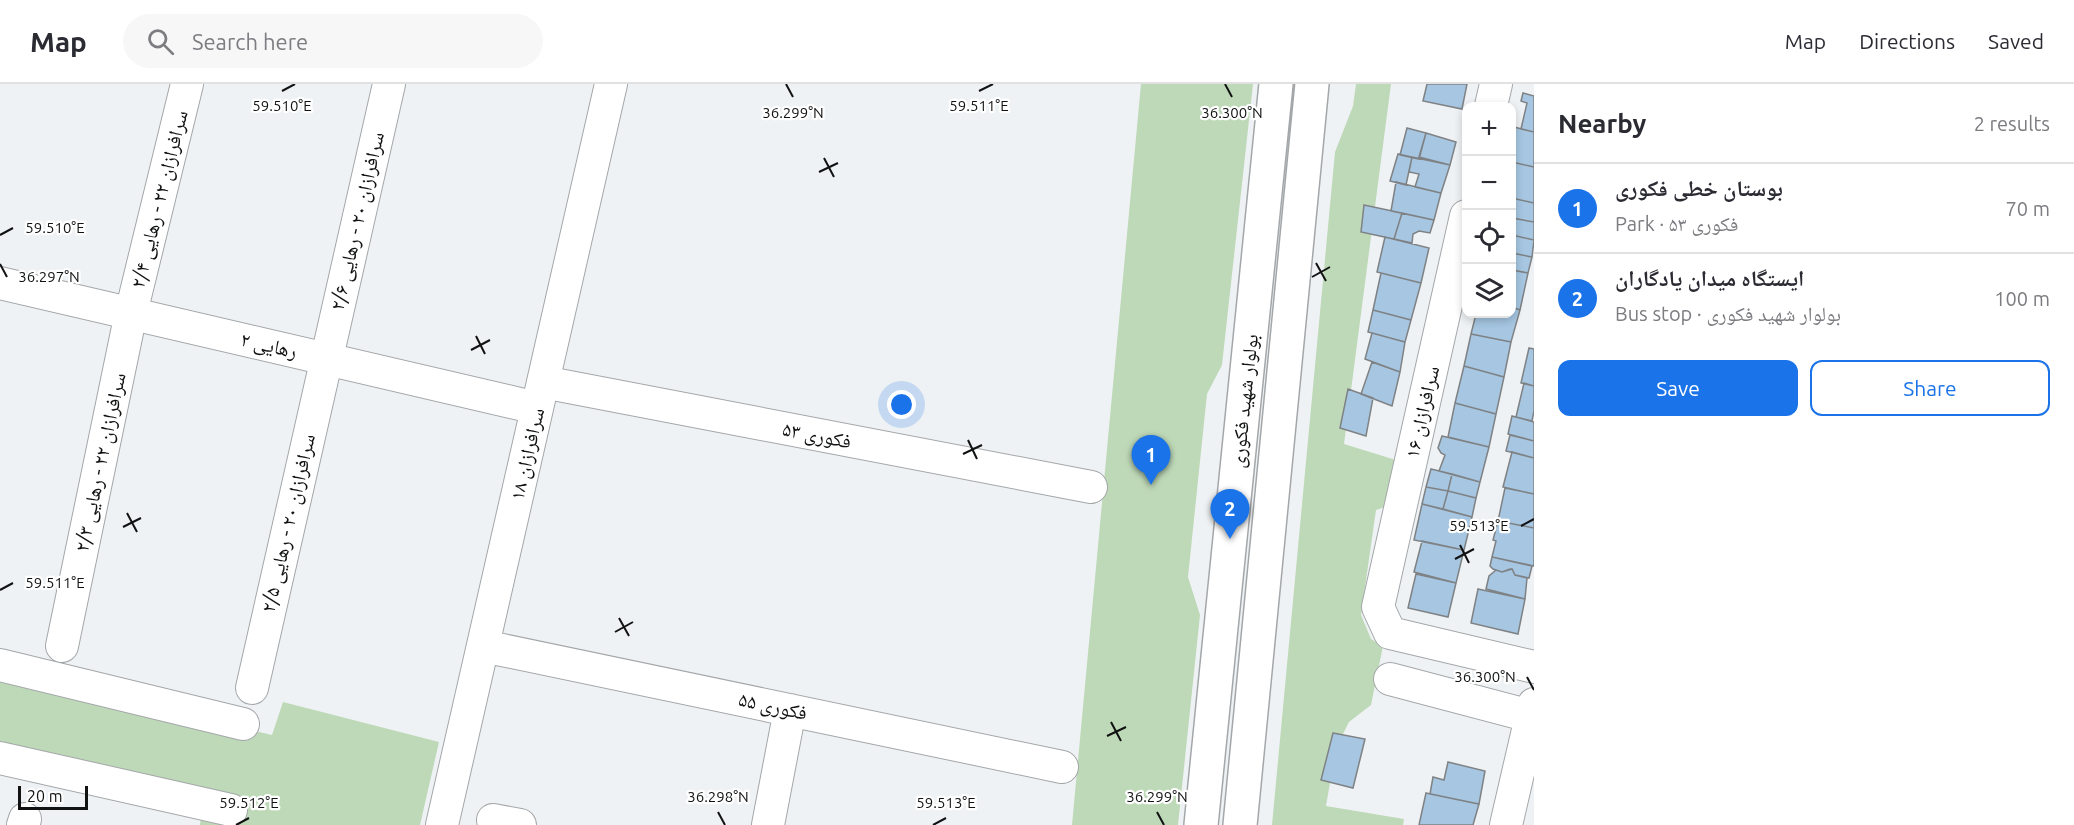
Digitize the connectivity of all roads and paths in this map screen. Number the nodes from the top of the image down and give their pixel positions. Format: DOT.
graph roads {
  1 [pos="187,84"];
  2 [pos="388,84"];
  3 [pos="611,84"];
  4 [pos="1276,84"];
  5 [pos="1312,84"];
  6 [pos="1496,84"];
  7 [pos="1492,102"];
  8 [pos="1462,238"];
  9 [pos="0,283"];
  10 [pos="131,313"];
  11 [pos="325,358"];
  12 [pos="540,395"];
  13 [pos="1090,488"];
  14 [pos="62,646"];
  15 [pos="483,646"];
  16 [pos="0,665"];
  17 [pos="1534,667"];
  18 [pos="1390,679"];
  19 [pos="252,688"];
  20 [pos="789,710"];
  21 [pos="1533,712"];
  22 [pos="243,724"];
  23 [pos="0,758"];
  24 [pos="1062,767"];
  25 [pos="231,810"];
  26 [pos="442,825"];
  27 [pos="768,825"];
  28 [pos="1201,825"];
  29 [pos="1240,825"];
  30 [pos="1506,825"];
  1 -- 10 [label="street, سرافرازان ۲۲ - رهایی ۲/۴"];
  2 -- 11 [label="street, سرافرازان ۲۰ - رهایی ۲/۶"];
  3 -- 12 [label="street, سرافرازان ۱۸"];
  4 -- 28 [label="main road, بولوار شهید فکوری"];
  5 -- 29 [label="main road, بولوار شهید فکوری"];
  6 -- 7 [label="street"];
  8 -- 17 [label="street, سرافرازان ۱۶"];
  9 -- 10 [label="street, رهایی ۲"];
  10 -- 11 [label="street, رهایی ۲"];
  10 -- 14 [label="street, سرافرازان ۲۲ - رهایی ۲/۳"];
  11 -- 12 [label="street, رهایی ۲"];
  11 -- 19 [label="street, سرافرازان ۲۰ - رهایی ۲/۵"];
  12 -- 13 [label="street, فکوری ۵۳"];
  12 -- 15 [label="street, سرافرازان ۱۸"];
  15 -- 20 [label="street, فکوری ۵۵"];
  15 -- 26 [label="street, سرافرازان ۱۸"];
  16 -- 22 [label="street"];
  18 -- 21 [label="street"];
  20 -- 24 [label="street, فکوری ۵۵"];
  20 -- 27 [label="street"];
  21 -- 30 [label="street"];
  23 -- 25 [label="street"];
}
